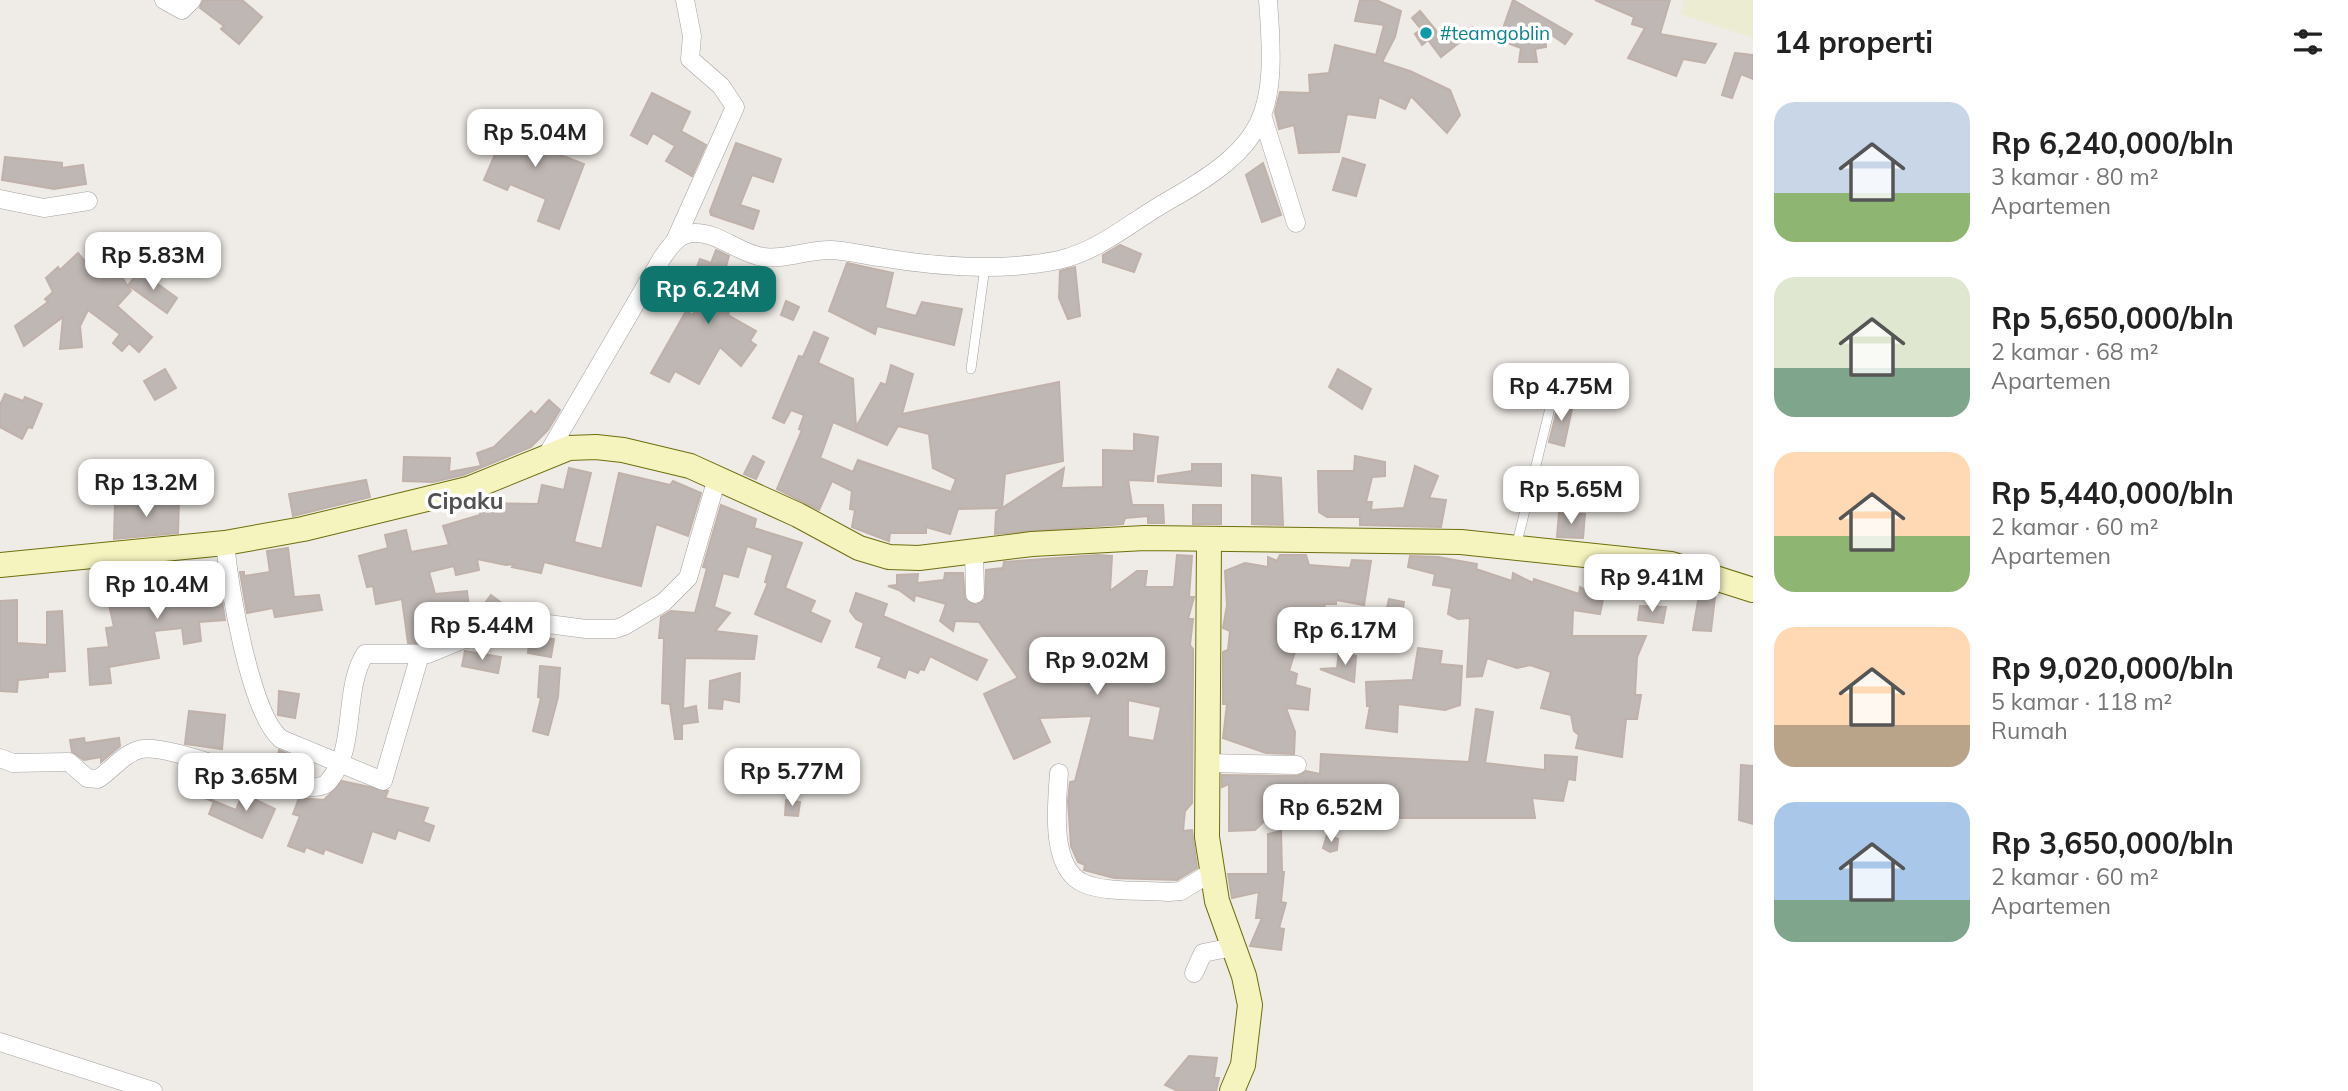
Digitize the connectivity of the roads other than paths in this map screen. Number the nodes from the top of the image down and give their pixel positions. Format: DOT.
graph roads {
  1 [pos="164,0"];
  2 [pos="192,0"];
  3 [pos="685,0"];
  4 [pos="1268,0"];
  5 [pos="1263,118"];
  6 [pos="0,199"];
  7 [pos="88,201"];
  8 [pos="1296,223"];
  9 [pos="675,241"];
  10 [pos="985,267"];
  11 [pos="971,369"];
  12 [pos="1550,408"];
  13 [pos="547,455"];
  14 [pos="717,478"];
  15 [pos="1209,539"];
  16 [pos="225,543"];
  17 [pos="1516,548"];
  18 [pos="974,551"];
  19 [pos="0,565"];
  20 [pos="1753,590"];
  21 [pos="975,594"];
  22 [pos="420,655"];
  23 [pos="0,758"];
  24 [pos="340,761"];
  25 [pos="1208,763"];
  26 [pos="1297,765"];
  27 [pos="1059,773"];
  28 [pos="1210,873"];
  29 [pos="1233,947"];
  30 [pos="1194,973"];
  31 [pos="0,1042"];
  32 [pos="153,1091"];
  33 [pos="1232,1091"];
  1 -- 2 [label="street"];
  3 -- 9 [label="street"];
  4 -- 5 [label="street"];
  5 -- 8 [label="street"];
  5 -- 10 [label="street"];
  6 -- 7 [label="street"];
  9 -- 10 [label="street"];
  9 -- 13 [label="street"];
  10 -- 11 [label="lane"];
  12 -- 17 [label="lane"];
  13 -- 14 [label="street"];
  13 -- 16 [label="street"];
  14 -- 18 [label="street"];
  14 -- 22 [label="street"];
  15 -- 17 [label="street"];
  15 -- 18 [label="street"];
  15 -- 25 [label="street"];
  16 -- 19 [label="street"];
  16 -- 24 [label="street"];
  17 -- 20 [label="street"];
  18 -- 21 [label="street"];
  22 -- 24 [label="street"];
  22 -- 24 [label="street"];
  23 -- 24 [label="street"];
  25 -- 26 [label="street"];
  25 -- 28 [label="street"];
  27 -- 28 [label="street"];
  28 -- 29 [label="street"];
  29 -- 30 [label="street"];
  29 -- 33 [label="street"];
  31 -- 32 [label="street"];
}
